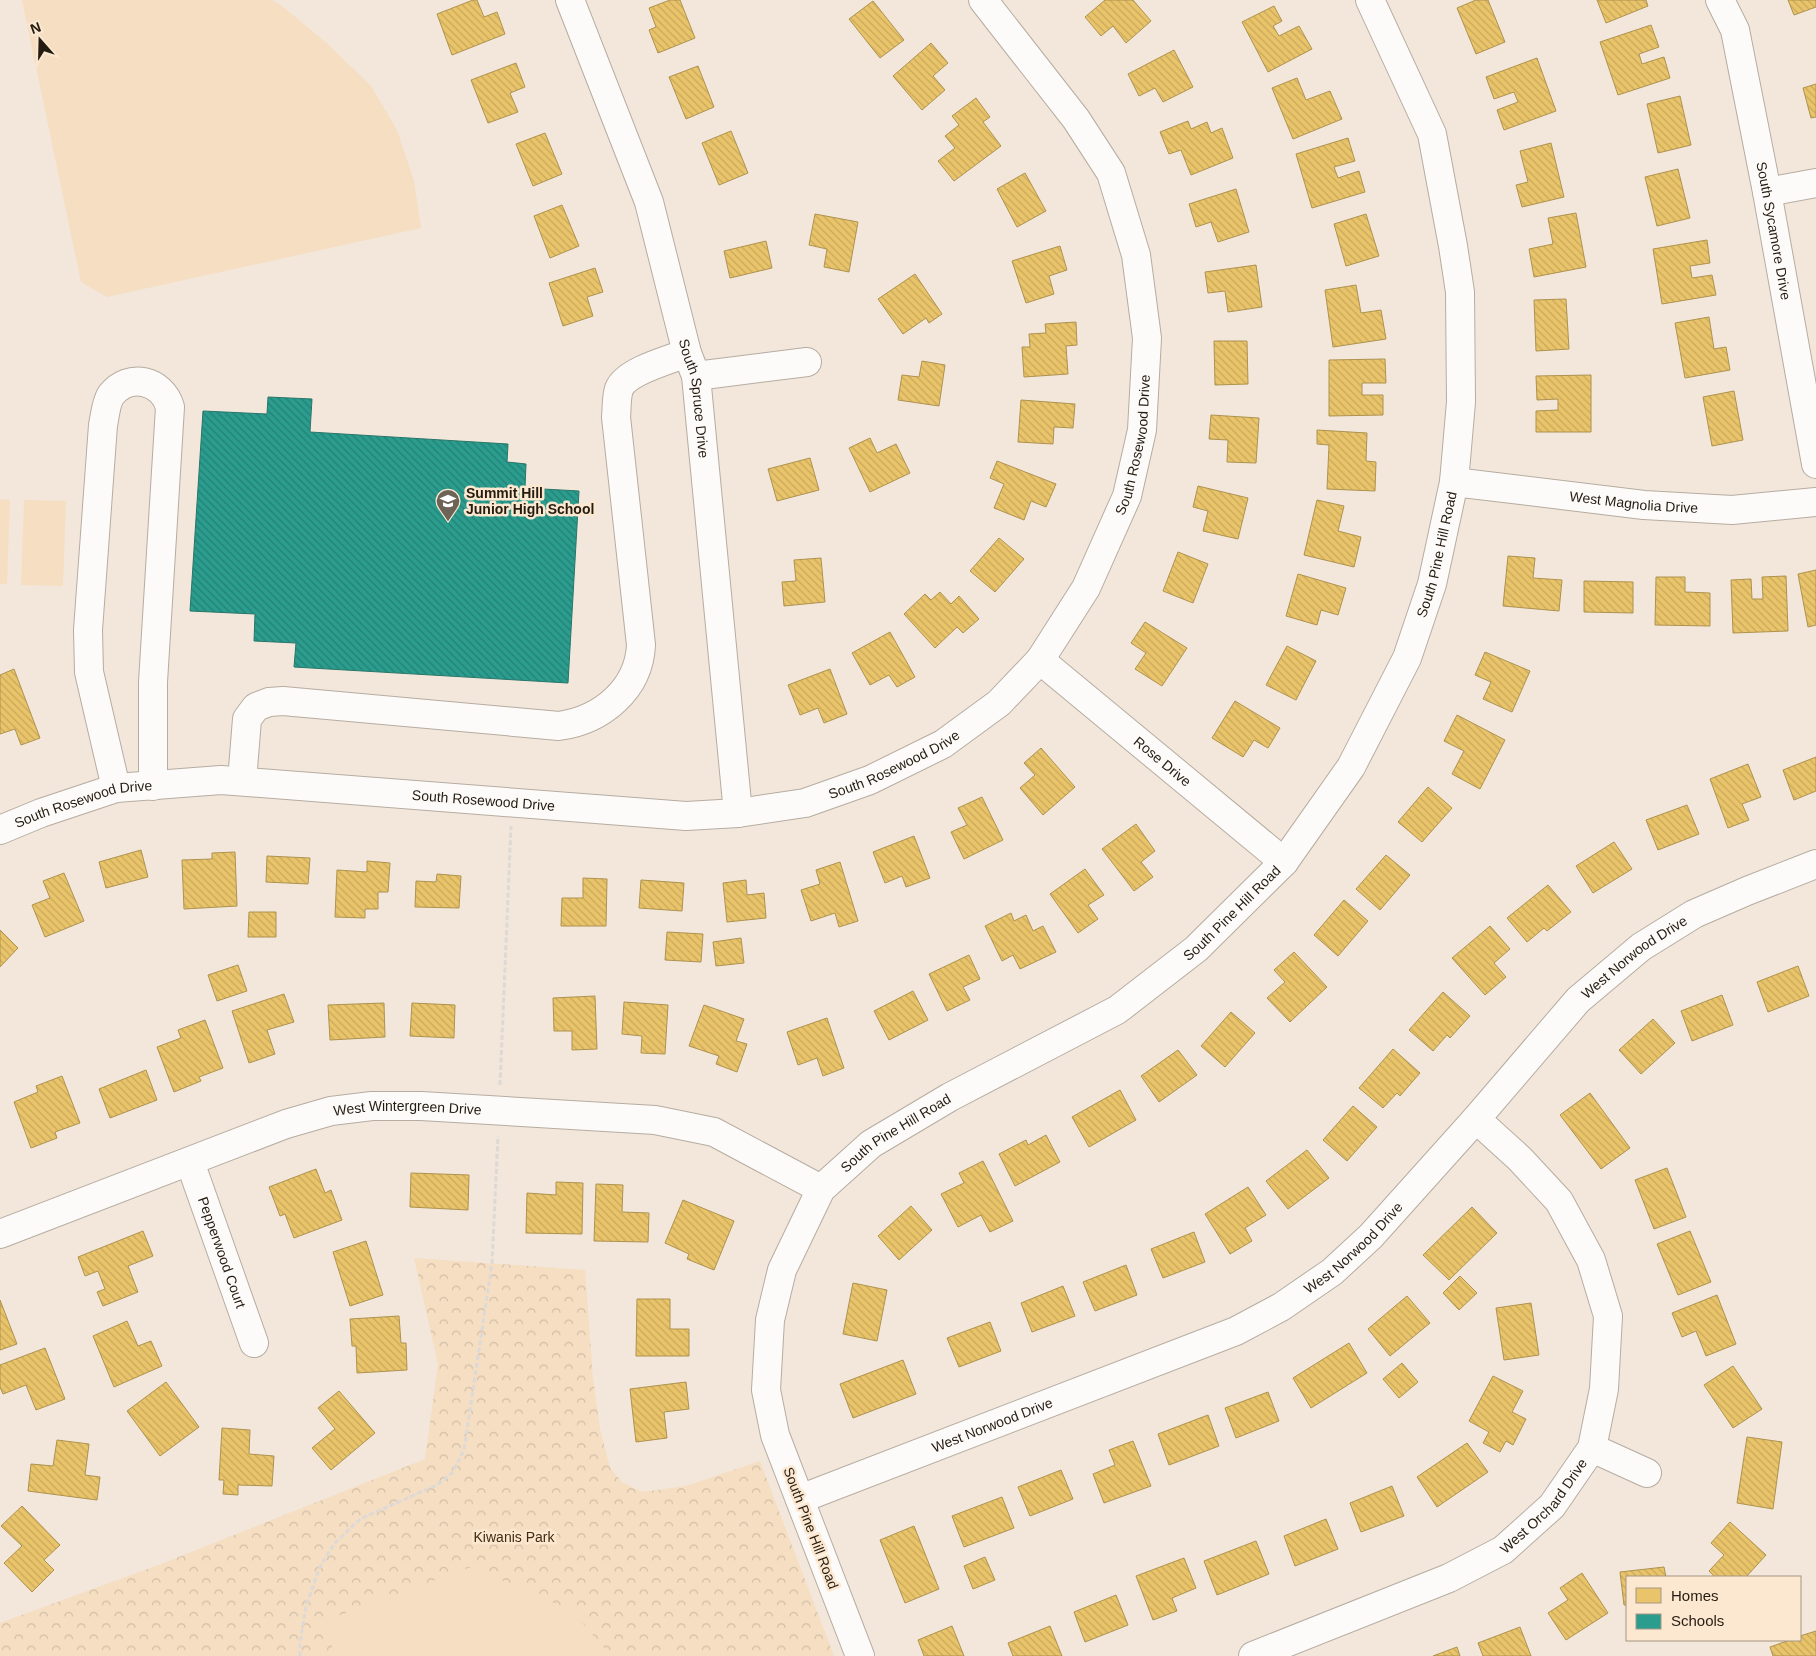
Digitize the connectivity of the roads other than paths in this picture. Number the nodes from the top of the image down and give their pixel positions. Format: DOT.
graph roads {
  1 [pos="570,0"];
  2 [pos="983,0"];
  3 [pos="1370,0"];
  4 [pos="1720,0"];
  5 [pos="1816,184"];
  6 [pos="1768,192"];
  7 [pos="807,362"];
  8 [pos="692,364"];
  9 [pos="1816,464"];
  10 [pos="1454,482"];
  11 [pos="1816,502"];
  12 [pos="1040,660"];
  13 [pos="242,781"];
  14 [pos="153,786"];
  15 [pos="116,788"];
  16 [pos="738,813"];
  17 [pos="0,830"];
  18 [pos="1284,862"];
  19 [pos="1816,864"];
  20 [pos="1476,1119"];
  21 [pos="190,1162"];
  22 [pos="821,1189"];
  23 [pos="0,1234"];
  24 [pos="254,1343"];
  25 [pos="1592,1448"];
  26 [pos="1646,1473"];
  27 [pos="800,1499"];
  28 [pos="860,1656"];
  29 [pos="1253,1656"];
  1 -- 8 [label="street, South Spruce Drive"];
  2 -- 12 [label="street, South Rosewood Drive"];
  3 -- 10 [label="street, South Pine Hill Road"];
  4 -- 6 [label="street, South Sycamore Drive"];
  5 -- 6 [label="street"];
  6 -- 9 [label="street, South Sycamore Drive"];
  7 -- 8 [label="street"];
  8 -- 13 [label="street"];
  8 -- 16 [label="street, South Spruce Drive"];
  10 -- 11 [label="street, West Magnolia Drive"];
  10 -- 18 [label="street, South Pine Hill Road"];
  12 -- 16 [label="street, South Rosewood Drive"];
  12 -- 18 [label="street, Rose Drive"];
  13 -- 14 [label="street, South Rosewood Drive"];
  13 -- 16 [label="street, South Rosewood Drive"];
  14 -- 15 [label="street, South Rosewood Drive"];
  14 -- 15 [label="street"];
  15 -- 17 [label="street, South Rosewood Drive"];
  18 -- 22 [label="street, South Pine Hill Road"];
  19 -- 20 [label="street, West Norwood Drive"];
  20 -- 25 [label="street, West Orchard Drive"];
  20 -- 27 [label="street, West Norwood Drive"];
  21 -- 22 [label="street, West Wintergreen Drive"];
  21 -- 23 [label="street, West Wintergreen Drive"];
  21 -- 24 [label="street, Pepperwood Court"];
  22 -- 27 [label="street, South Pine Hill Road"];
  25 -- 26 [label="street"];
  25 -- 29 [label="street, West Orchard Drive"];
  27 -- 28 [label="street, South Pine Hill Road"];
}
